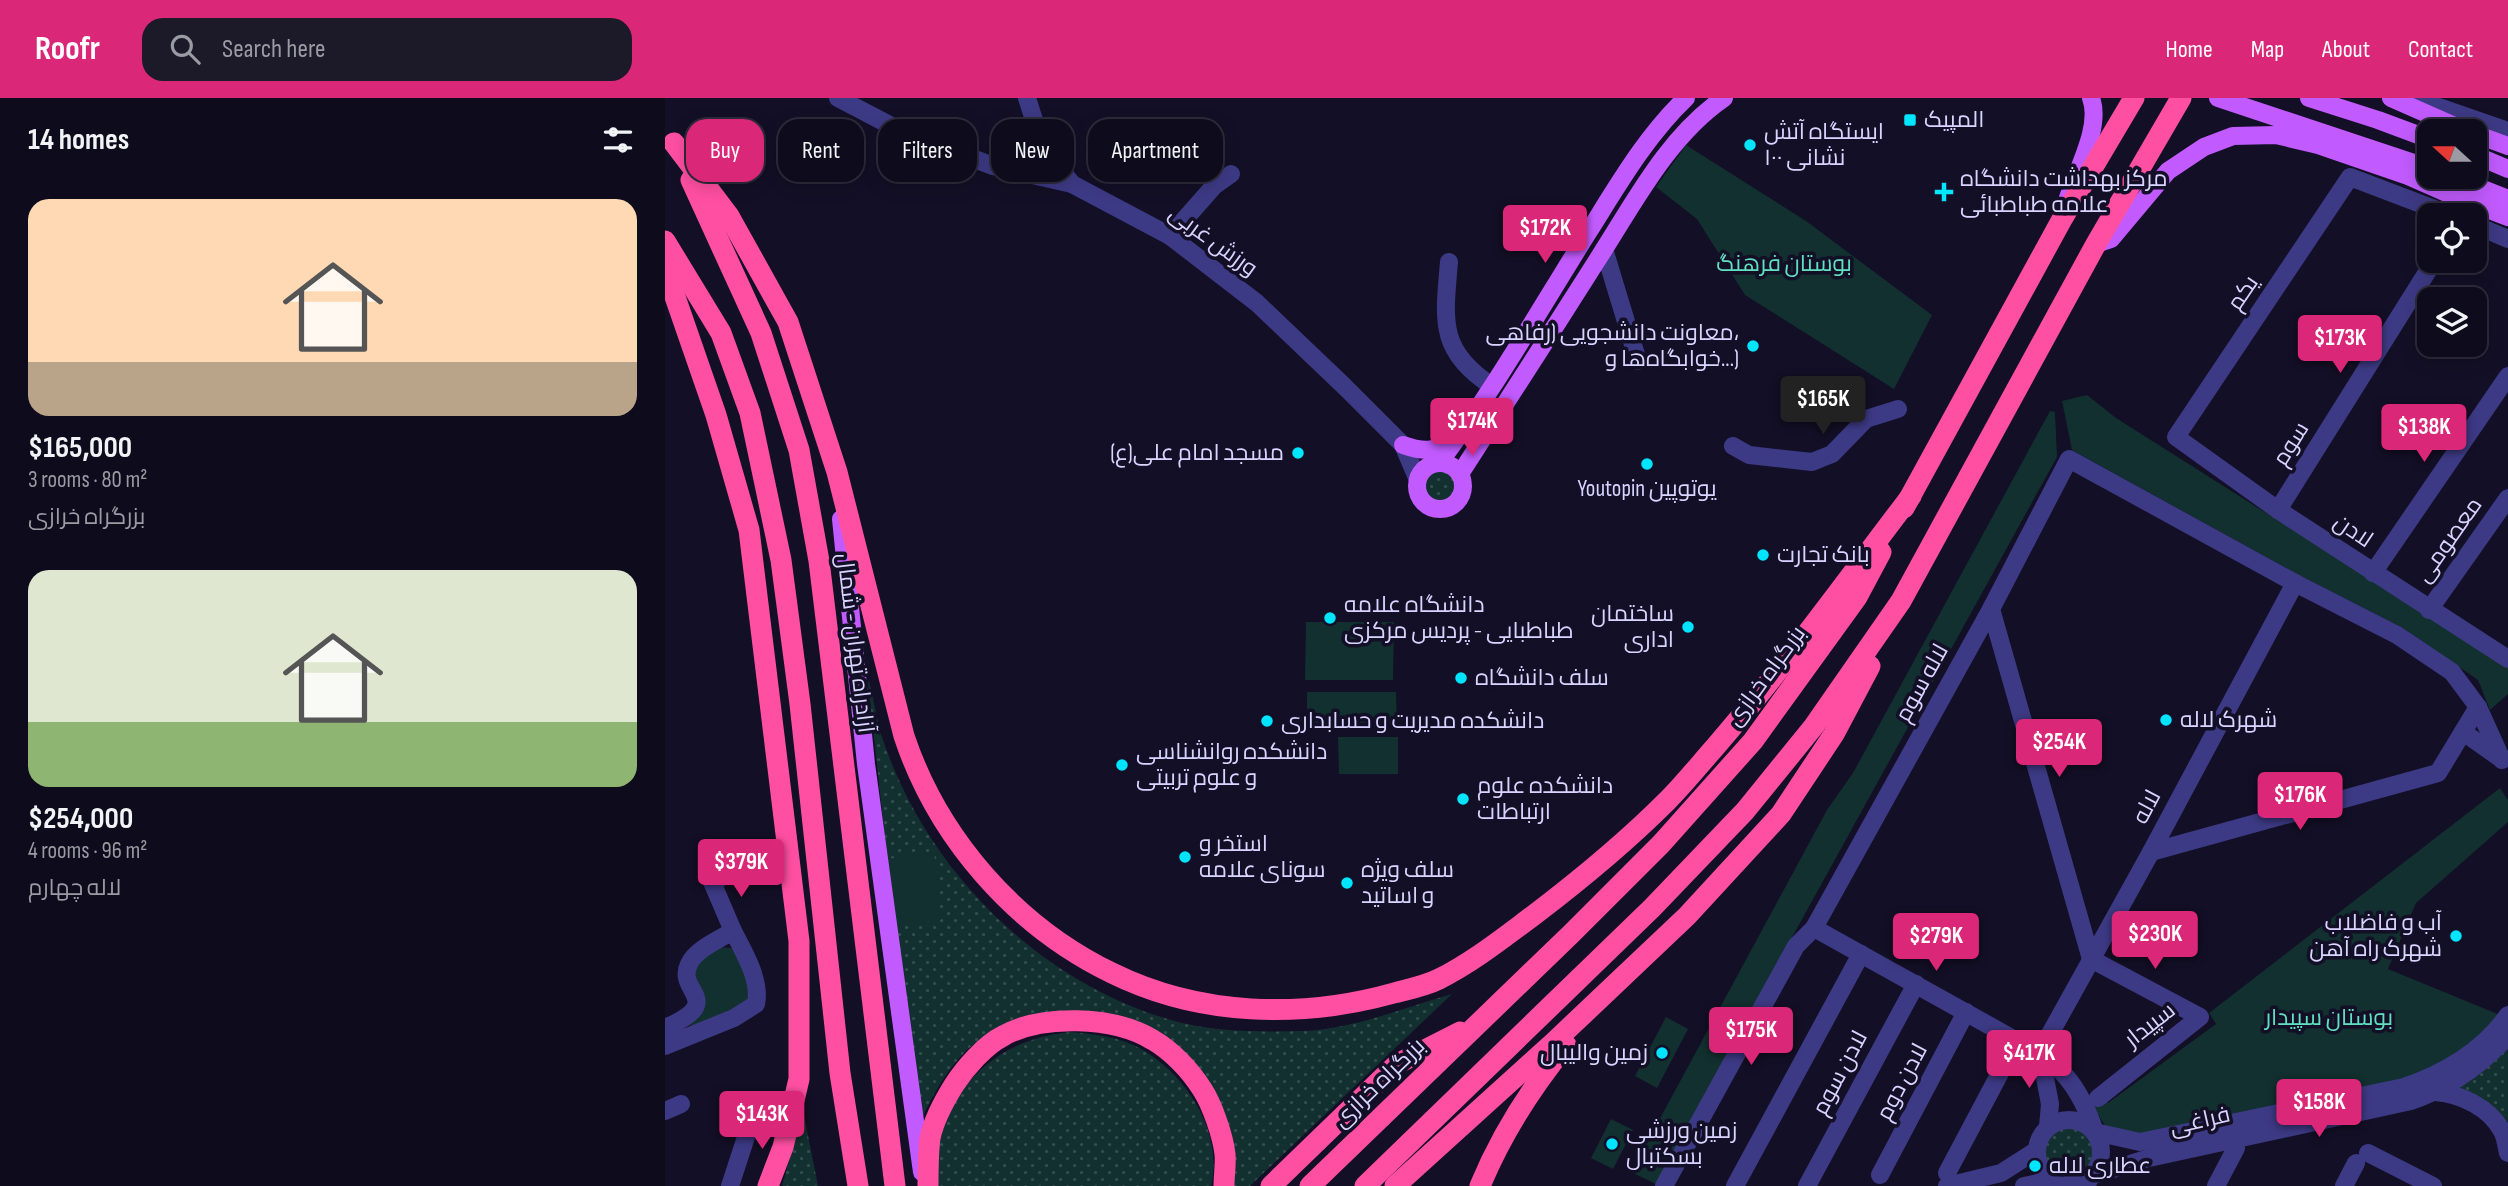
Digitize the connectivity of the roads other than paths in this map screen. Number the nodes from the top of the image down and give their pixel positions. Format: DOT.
graph roads {
  1 [pos="838,98"];
  2 [pos="1027,98"];
  3 [pos="1686,98"];
  4 [pos="1724,98"];
  5 [pos="2091,98"];
  6 [pos="2134,98"];
  7 [pos="2218,98"];
  8 [pos="2309,98"];
  9 [pos="2391,98"];
  10 [pos="2423,98"];
  11 [pos="2176,105"];
  12 [pos="2439,119"];
  13 [pos="2508,131"];
  14 [pos="2417,135"];
  15 [pos="670,138"];
  16 [pos="2487,138"];
  17 [pos="2508,146"];
  18 [pos="2487,160"];
  19 [pos="2417,164"];
  20 [pos="2508,169"];
  21 [pos="1231,174"];
  22 [pos="1072,184"];
  23 [pos="2483,189"];
  24 [pos="2508,199"];
  25 [pos="2418,203"];
  26 [pos="2508,216"];
  27 [pos="2061,221"];
  28 [pos="2487,230"];
  29 [pos="1171,236"];
  30 [pos="2508,239"];
  31 [pos="665,241"];
  32 [pos="2096,244"];
  33 [pos="1604,249"];
  34 [pos="1449,262"];
  35 [pos="665,268"];
  36 [pos="2426,273"];
  37 [pos="1638,361"];
  38 [pos="2508,376"];
  39 [pos="1492,386"];
  40 [pos="2501,401"];
  41 [pos="1898,409"];
  42 [pos="1459,436"];
  43 [pos="2176,437"];
  44 [pos="1403,445"];
  45 [pos="1733,446"];
  46 [pos="1439,463"];
  47 [pos="837,472"];
  48 [pos="1460,474"];
  49 [pos="1418,480"];
  50 [pos="1911,496"];
  51 [pos="2508,498"];
  52 [pos="2278,510"];
  53 [pos="2373,573"];
  54 [pos="2295,583"];
  55 [pos="1901,601"];
  56 [pos="1991,609"];
  57 [pos="2429,610"];
  58 [pos="2508,659"];
  59 [pos="2478,707"];
  60 [pos="2463,732"];
  61 [pos="2505,763"];
  62 [pos="2151,852"];
  63 [pos="744,866"];
  64 [pos="1814,928"];
  65 [pos="733,931"];
  66 [pos="1861,954"];
  67 [pos="2091,959"];
  68 [pos="1619,980"];
  69 [pos="1916,984"];
  70 [pos="1966,1012"];
  71 [pos="2508,1016"];
  72 [pos="1480,1022"];
  73 [pos="665,1028"];
  74 [pos="2508,1036"];
  75 [pos="2017,1041"];
  76 [pos="665,1046"];
  77 [pos="2040,1052"];
  78 [pos="2436,1092"];
  79 [pos="2098,1097"];
  80 [pos="742,1112"];
  81 [pos="2048,1127"];
  82 [pos="2095,1132"];
  83 [pos="2236,1148"];
  84 [pos="2036,1150"];
  85 [pos="2508,1153"];
  86 [pos="1881,1175"];
  87 [pos="1951,1181"];
  88 [pos="2089,1181"];
  89 [pos="2053,1183"];
  90 [pos="730,1186"];
  91 [pos="768,1186"];
  92 [pos="858,1186"];
  93 [pos="895,1186"];
  94 [pos="926,1186"];
  95 [pos="1224,1186"];
  96 [pos="1271,1186"];
  97 [pos="1310,1186"];
  98 [pos="1365,1186"];
  99 [pos="1395,1186"];
  100 [pos="1480,1186"];
  101 [pos="1664,1186"];
  102 [pos="1735,1186"];
  103 [pos="1807,1186"];
  104 [pos="2024,1186"];
  105 [pos="2216,1186"];
  106 [pos="2344,1186"];
  107 [pos="2433,1186"];
  1 -- 22 [label="street, ورزش غربی"];
  2 -- 22 [label="street"];
  3 -- 39 [label="main road"];
  4 -- 33 [label="main road"];
  5 -- 27 [label="main road"];
  6 -- 27 [label="highway, بزرگراه خرازی"];
  7 -- 19 [label="main road"];
  8 -- 14 [label="main road"];
  9 -- 12 [label="main road"];
  10 -- 13 [label="street"];
  11 -- 32 [label="highway"];
  15 -- 47 [label="highway"];
  15 -- 93 [label="highway, آزادراه تهران - شمال"];
  16 -- 17 [label="main road"];
  18 -- 20 [label="main road"];
  21 -- 29 [label="street"];
  22 -- 29 [label="street, ورزش غربی"];
  23 -- 24 [label="main road"];
  25 -- 43 [label="street, یکم"];
  26 -- 32 [label="main road"];
  27 -- 50 [label="highway, بزرگراه خرازی"];
  28 -- 30 [label="street"];
  29 -- 44 [label="street, ورزش غربی"];
  31 -- 92 [label="highway"];
  32 -- 55 [label="highway"];
  33 -- 37 [label="street"];
  33 -- 48 [label="main road"];
  34 -- 39 [label="street"];
  35 -- 91 [label="highway"];
  36 -- 52 [label="street, سوم"];
  38 -- 40 [label="street"];
  39 -- 42 [label="main road"];
  40 -- 53 [label="street"];
  41 -- 45 [label="street"];
  42 -- 44 [label="main road"];
  42 -- 46 [label="main road"];
  43 -- 52 [label="street, لادن"];
  44 -- 49 [label="street, ورزش غربی"];
  46 -- 48 [label="main road"];
  46 -- 49 [label="main road"];
  47 -- 50 [label="highway"];
  47 -- 94 [label="main road"];
  48 -- 49 [label="main road"];
  50 -- 72 [label="highway, بزرگراه خرازی"];
  51 -- 57 [label="street, معصومی"];
  52 -- 53 [label="street, لادن"];
  53 -- 57 [label="street, لادن"];
  54 -- 56 [label="street, لاله سوم"];
  54 -- 59 [label="street"];
  54 -- 62 [label="street, لاله"];
  55 -- 68 [label="highway"];
  55 -- 98 [label="highway"];
  56 -- 64 [label="street, لاله سوم"];
  56 -- 67 [label="street"];
  57 -- 58 [label="street, لادن"];
  59 -- 60 [label="street"];
  59 -- 61 [label="street"];
  60 -- 61 [label="street"];
  60 -- 62 [label="street"];
  62 -- 67 [label="street, لاله"];
  63 -- 65 [label="street"];
  64 -- 66 [label="street"];
  64 -- 101 [label="street, لاله سوم"];
  65 -- 73 [label="street"];
  65 -- 76 [label="street"];
  66 -- 69 [label="street"];
  66 -- 102 [label="street"];
  67 -- 77 [label="street, لاله"];
  67 -- 79 [label="street, سپیدار"];
  68 -- 99 [label="highway"];
  68 -- 100 [label="highway"];
  69 -- 70 [label="street"];
  69 -- 103 [label="street, لادن سوم"];
  70 -- 75 [label="street"];
  70 -- 86 [label="street, لادن دوم"];
  71 -- 82 [label="street, فراغی"];
  72 -- 96 [label="highway"];
  72 -- 97 [label="highway, بزرگراه خرازی"];
  74 -- 78 [label="street, فراغی"];
  75 -- 77 [label="street"];
  75 -- 87 [label="street"];
  77 -- 81 [label="street"];
  77 -- 82 [label="street"];
  78 -- 85 [label="street"];
  78 -- 88 [label="street, فراغی"];
  80 -- 90 [label="street"];
  81 -- 82 [label="street"];
  81 -- 84 [label="street"];
  82 -- 88 [label="street"];
  83 -- 105 [label="street"];
  84 -- 87 [label="street"];
  84 -- 89 [label="street"];
  88 -- 89 [label="street"];
  89 -- 104 [label="street"];
  94 -- 95 [label="highway"];
  106 -- 107 [label="street"];
}
